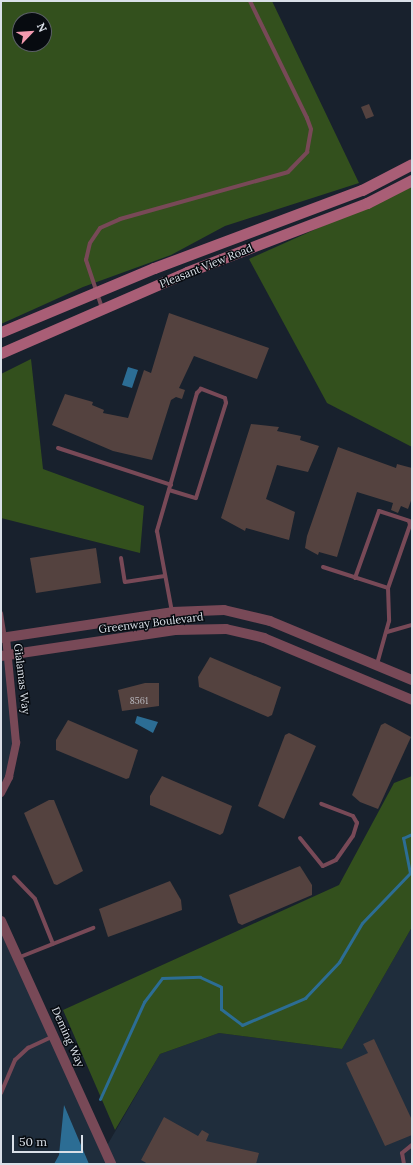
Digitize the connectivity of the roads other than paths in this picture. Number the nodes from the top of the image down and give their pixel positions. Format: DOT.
graph roads {
  1 [pos="250,1"];
  2 [pos="412,164"];
  3 [pos="412,180"];
  4 [pos="95,291"];
  5 [pos="102,309"];
  6 [pos="1,332"];
  7 [pos="1,354"];
  8 [pos="58,448"];
  9 [pos="171,485"];
  10 [pos="169,490"];
  11 [pos="121,558"];
  12 [pos="323,567"];
  13 [pos="165,576"];
  14 [pos="355,578"];
  15 [pos="388,588"];
  16 [pos="172,612"];
  17 [pos="1,613"];
  18 [pos="412,625"];
  19 [pos="387,632"];
  20 [pos="3,638"];
  21 [pos="4,656"];
  22 [pos="377,665"];
  23 [pos="412,680"];
  24 [pos="412,700"];
  25 [pos="1,793"];
  26 [pos="321,804"];
  27 [pos="300,838"];
  28 [pos="14,877"];
  29 [pos="1,921"];
  30 [pos="93,928"];
  31 [pos="53,944"];
  32 [pos="20,957"];
  33 [pos="54,1036"];
  34 [pos="1,1093"];
  35 [pos="412,1145"];
  36 [pos="111,1164"];
  37 [pos="404,1164"];
  1 -- 4 [label="lane"];
  2 -- 4 [label="main road, Pleasant View Road"];
  3 -- 5 [label="main road, Pleasant View Road"];
  4 -- 5 [label="lane"];
  4 -- 6 [label="main road, Pleasant View Road"];
  5 -- 7 [label="main road, Pleasant View Road"];
  8 -- 9 [label="lane"];
  9 -- 10 [label="lane"];
  9 -- 10 [label="lane"];
  10 -- 13 [label="lane"];
  11 -- 13 [label="lane"];
  12 -- 14 [label="lane"];
  13 -- 16 [label="lane"];
  14 -- 15 [label="lane"];
  14 -- 15 [label="lane"];
  15 -- 19 [label="lane"];
  16 -- 20 [label="street, Greenway Boulevard"];
  16 -- 22 [label="street, Greenway Boulevard"];
  17 -- 20 [label="lane"];
  18 -- 19 [label="lane"];
  19 -- 22 [label="lane"];
  20 -- 21 [label="street, Gialamas Way"];
  21 -- 24 [label="street, Greenway Boulevard"];
  21 -- 25 [label="street, Gialamas Way"];
  22 -- 23 [label="street, Greenway Boulevard"];
  26 -- 27 [label="lane"];
  28 -- 31 [label="lane"];
  29 -- 32 [label="street, Deming Way"];
  30 -- 31 [label="lane"];
  31 -- 32 [label="lane"];
  32 -- 33 [label="street, Deming Way"];
  33 -- 34 [label="lane"];
  33 -- 36 [label="street, Deming Way"];
  35 -- 37 [label="lane"];
}
